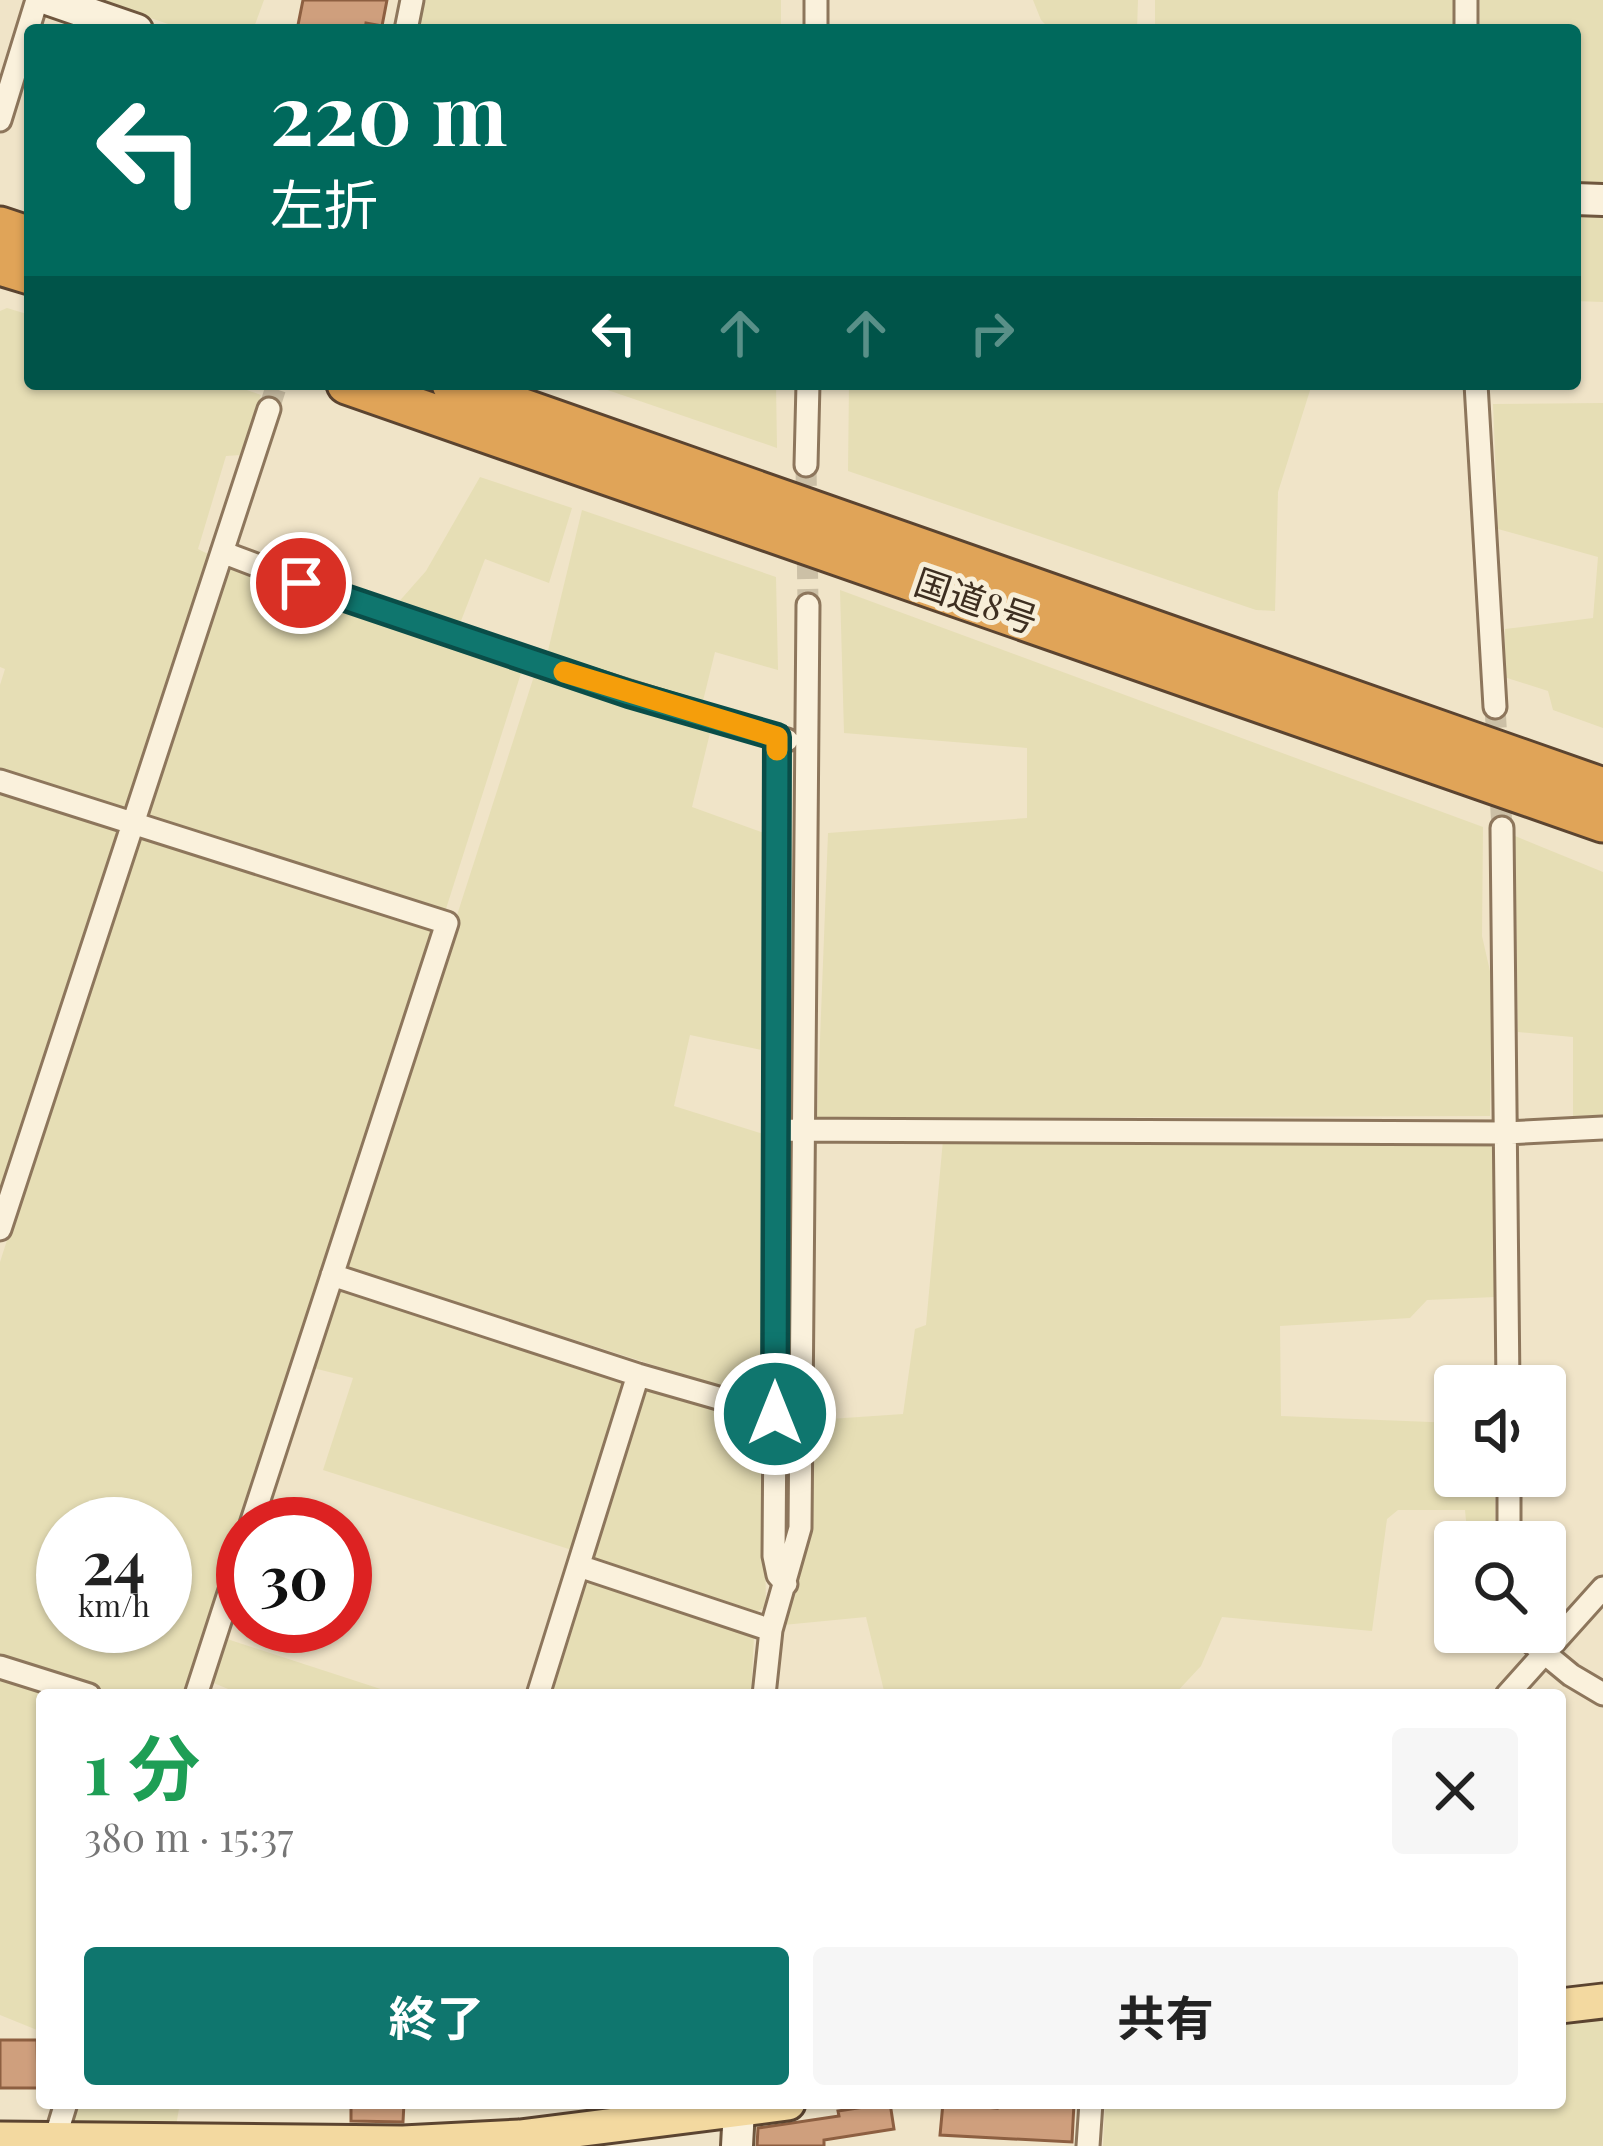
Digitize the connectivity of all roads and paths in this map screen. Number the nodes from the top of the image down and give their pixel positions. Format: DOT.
graph roads {
  1 [pos="50,0"];
  2 [pos="120,24"];
  3 [pos="24,42"];
  4 [pos="0,120"];
  5 [pos="364,390"];
  6 [pos="469,390"];
  7 [pos="808,390"];
  8 [pos="1476,390"];
  9 [pos="269,409"];
  10 [pos="806,465"];
  11 [pos="222,552"];
  12 [pos="808,605"];
  13 [pos="1495,707"];
  14 [pos="777,737"];
  15 [pos="805,746"];
  16 [pos="0,781"];
  17 [pos="1603,788"];
  18 [pos="132,822"];
  19 [pos="1603,822"];
  20 [pos="1502,827"];
  21 [pos="1603,1128"];
  22 [pos="777,1130"];
  23 [pos="802,1132"];
  24 [pos="1507,1133"];
  25 [pos="0,1229"];
  26 [pos="332,1275"];
  27 [pos="1508,1365"];
  28 [pos="638,1375"];
  29 [pos="775,1414"];
  30 [pos="260,1497"];
  31 [pos="579,1566"];
  32 [pos="786,1584"];
  33 [pos="1603,1588"];
  34 [pos="771,1630"];
  35 [pos="216,1633"];
  36 [pos="1544,1655"];
  37 [pos="0,1666"];
  38 [pos="71,1689"];
  39 [pos="198,1689"];
  40 [pos="540,1689"];
  41 [pos="765,1689"];
  42 [pos="1513,1689"];
  43 [pos="1603,1694"];
  44 [pos="1603,2001"];
  45 [pos="1566,2005"];
  46 [pos="64,2109"];
  47 [pos="718,2109"];
  48 [pos="739,2109"];
  49 [pos="1091,2109"];
  50 [pos="55,2139"];
  51 [pos="0,2140"];
  52 [pos="403,2144"];
  53 [pos="737,2146"];
  54 [pos="1088,2146"];
  1 -- 2 [label="street"];
  3 -- 4 [label="street"];
  5 -- 19 [label="highway, 国道8号"];
  6 -- 17 [label="highway, 国道8号"];
  7 -- 10 [label="street"];
  8 -- 13 [label="street"];
  9 -- 11 [label="street"];
  11 -- 14 [label="street"];
  11 -- 18 [label="street"];
  12 -- 15 [label="street"];
  14 -- 15 [label="street"];
  14 -- 22 [label="street"];
  15 -- 23 [label="street"];
  16 -- 18 [label="street"];
  18 -- 25 [label="street"];
  18 -- 26 [label="street"];
  20 -- 24 [label="street"];
  21 -- 24 [label="street"];
  22 -- 23 [label="street"];
  22 -- 29 [label="street"];
  23 -- 24 [label="street"];
  23 -- 32 [label="street"];
  24 -- 27 [label="street"];
  26 -- 28 [label="street"];
  26 -- 30 [label="street"];
  28 -- 29 [label="street"];
  28 -- 31 [label="street"];
  29 -- 32 [label="street"];
  31 -- 34 [label="street"];
  31 -- 40 [label="street"];
  32 -- 34 [label="street"];
  33 -- 36 [label="street"];
  34 -- 41 [label="street"];
  35 -- 39 [label="street"];
  36 -- 42 [label="street"];
  36 -- 43 [label="street"];
  37 -- 38 [label="street"];
  44 -- 45 [label="main road"];
  46 -- 50 [label="street"];
  47 -- 52 [label="main road"];
  48 -- 53 [label="street"];
  49 -- 54 [label="street"];
  50 -- 51 [label="main road"];
  50 -- 52 [label="main road"];
}
